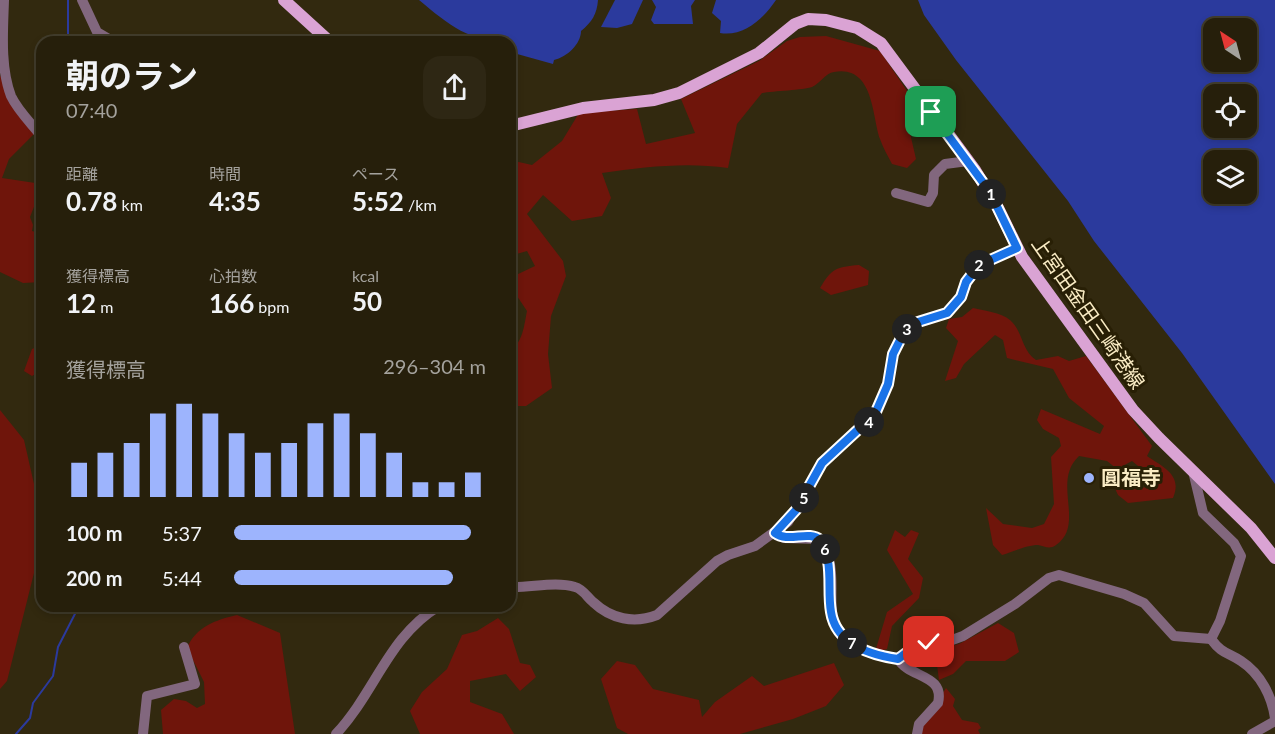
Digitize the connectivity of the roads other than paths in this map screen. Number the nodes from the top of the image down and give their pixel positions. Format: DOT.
graph roads {
  1 [pos="4,0"];
  2 [pos="82,0"];
  3 [pos="284,0"];
  4 [pos="104,36"];
  5 [pos="323,36"];
  6 [pos="516,125"];
  7 [pos="36,129"];
  8 [pos="968,161"];
  9 [pos="896,193"];
  10 [pos="1017,248"];
  11 [pos="1192,471"];
  12 [pos="775,533"];
  13 [pos="1275,558"];
  14 [pos="516,587"];
  15 [pos="429,612"];
  16 [pos="1211,639"];
  17 [pos="184,647"];
  18 [pos="898,659"];
  19 [pos="1275,720"];
  20 [pos="143,734"];
  21 [pos="336,734"];
  22 [pos="917,734"];
  23 [pos="1252,734"];
  1 -- 7 [label="street"];
  2 -- 4 [label="street"];
  3 -- 5 [label="main road"];
  6 -- 8 [label="main road, 上宮田金田三崎港線"];
  8 -- 9 [label="street"];
  8 -- 10 [label="main road, 上宮田金田三崎港線"];
  10 -- 11 [label="main road, 上宮田金田三崎港線"];
  10 -- 12 [label="street"];
  11 -- 13 [label="main road, 上宮田金田三崎港線"];
  11 -- 16 [label="street"];
  12 -- 14 [label="street"];
  12 -- 18 [label="street"];
  15 -- 21 [label="street"];
  16 -- 18 [label="street"];
  16 -- 19 [label="street"];
  17 -- 20 [label="street"];
  18 -- 22 [label="street"];
  19 -- 23 [label="street"];
}
